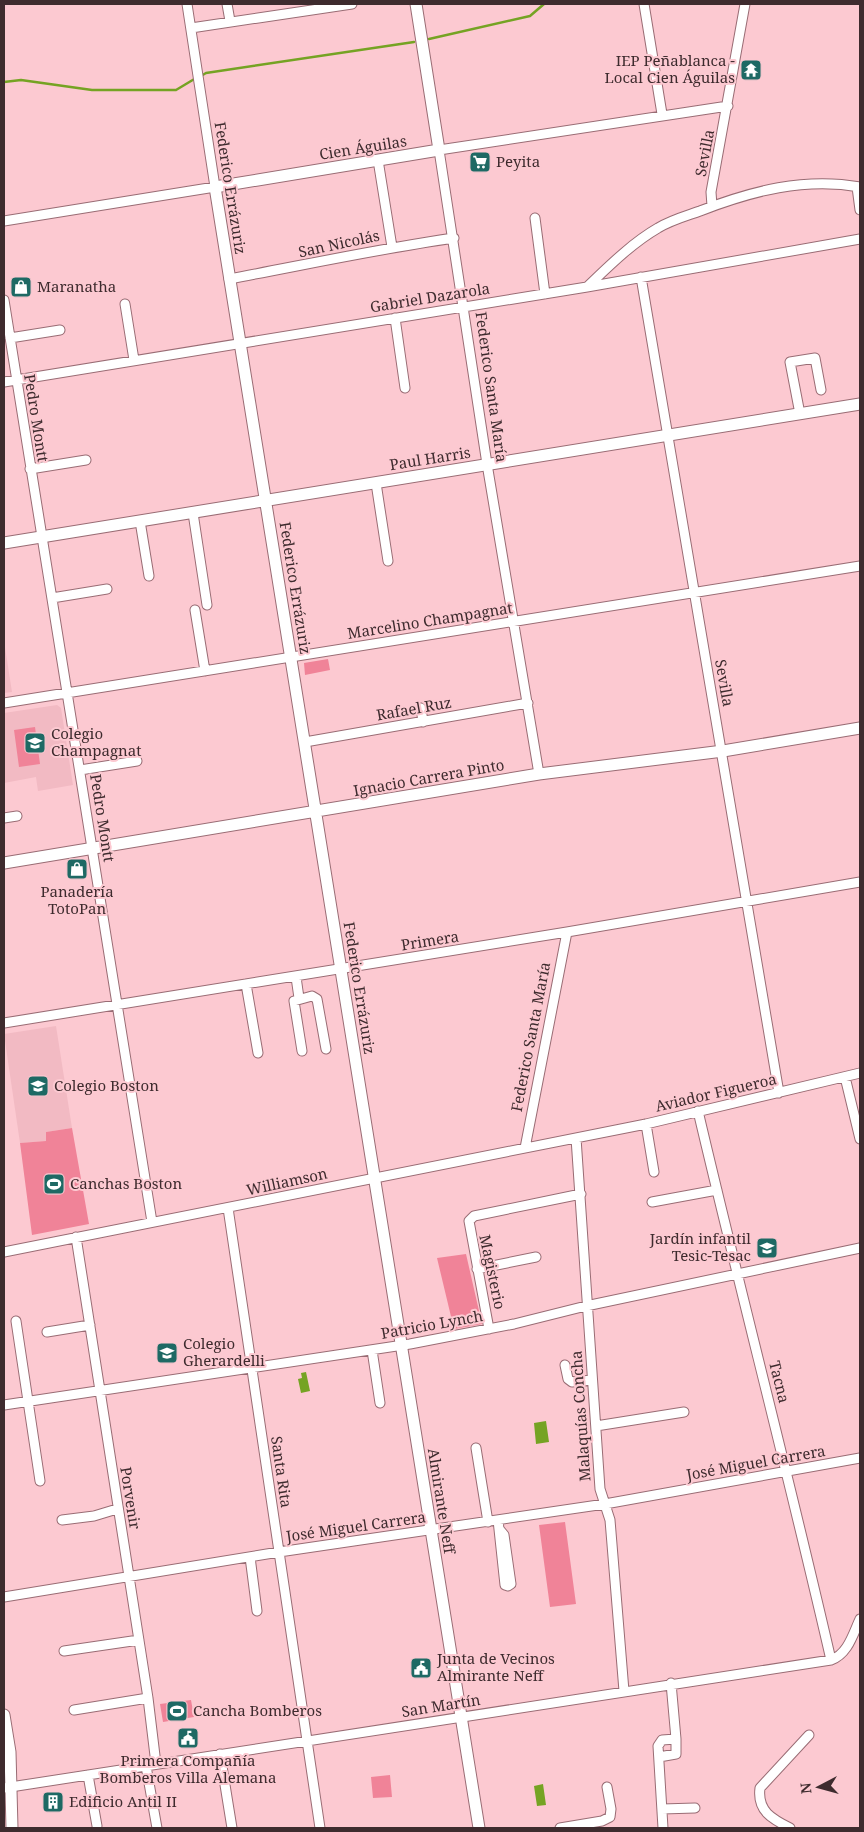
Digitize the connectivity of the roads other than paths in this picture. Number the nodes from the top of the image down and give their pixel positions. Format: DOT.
graph roads {
  1 [pos="187,4"];
  2 [pos="228,4"];
  3 [pos="352,4"];
  4 [pos="416,4"];
  5 [pos="644,4"];
  6 [pos="746,4"];
  7 [pos="230,21"];
  8 [pos="191,28"];
  9 [pos="728,106"];
  10 [pos="662,114"];
  11 [pos="439,150"];
  12 [pos="378,160"];
  13 [pos="859,187"];
  14 [pos="214,188"];
  15 [pos="712,206"];
  16 [pos="860,210"];
  17 [pos="535,218"];
  18 [pos="4,221"];
  19 [pos="454,238"];
  20 [pos="860,239"];
  21 [pos="392,247"];
  22 [pos="641,278"];
  23 [pos="229,279"];
  24 [pos="587,287"];
  25 [pos="545,294"];
  26 [pos="4,300"];
  27 [pos="125,304"];
  28 [pos="464,307"];
  29 [pos="395,318"];
  30 [pos="60,330"];
  31 [pos="10,338"];
  32 [pos="240,343"];
  33 [pos="134,360"];
  34 [pos="16,380"];
  35 [pos="4,382"];
  36 [pos="405,388"];
  37 [pos="822,390"];
  38 [pos="860,404"];
  39 [pos="800,414"];
  40 [pos="667,435"];
  41 [pos="86,460"];
  42 [pos="487,464"];
  43 [pos="30,469"];
  44 [pos="376,482"];
  45 [pos="266,500"];
  46 [pos="193,513"];
  47 [pos="140,521"];
  48 [pos="42,537"];
  49 [pos="4,543"];
  50 [pos="388,561"];
  51 [pos="860,566"];
  52 [pos="149,576"];
  53 [pos="107,589"];
  54 [pos="694,593"];
  55 [pos="52,598"];
  56 [pos="207,605"];
  57 [pos="195,610"];
  58 [pos="514,622"];
  59 [pos="291,657"];
  60 [pos="205,671"];
  61 [pos="68,693"];
  62 [pos="4,703"];
  63 [pos="528,703"];
  64 [pos="421,708"];
  65 [pos="423,722"];
  66 [pos="860,728"];
  67 [pos="305,742"];
  68 [pos="723,751"];
  69 [pos="137,761"];
  70 [pos="80,770"];
  71 [pos="539,774"];
  72 [pos="316,812"];
  73 [pos="18,816"];
  74 [pos="4,818"];
  75 [pos="93,848"];
  76 [pos="4,863"];
  77 [pos="860,882"];
  78 [pos="746,902"];
  79 [pos="567,932"];
  80 [pos="340,969"];
  81 [pos="296,977"];
  82 [pos="246,984"];
  83 [pos="299,998"];
  84 [pos="118,1005"];
  85 [pos="4,1023"];
  86 [pos="326,1048"];
  87 [pos="302,1051"];
  88 [pos="258,1053"];
  89 [pos="860,1073"];
  90 [pos="845,1077"];
  91 [pos="779,1093"];
  92 [pos="698,1111"];
  93 [pos="646,1124"];
  94 [pos="576,1138"];
  95 [pos="860,1139"];
  96 [pos="525,1148"];
  97 [pos="654,1172"];
  98 [pos="374,1177"];
  99 [pos="717,1190"];
  100 [pos="581,1194"];
  101 [pos="652,1202"];
  102 [pos="228,1208"];
  103 [pos="152,1222"];
  104 [pos="76,1237"];
  105 [pos="860,1248"];
  106 [pos="4,1252"];
  107 [pos="536,1257"];
  108 [pos="477,1269"];
  109 [pos="736,1274"];
  110 [pos="586,1306"];
  111 [pos="16,1321"];
  112 [pos="90,1324"];
  113 [pos="489,1328"];
  114 [pos="47,1332"];
  115 [pos="402,1345"];
  116 [pos="372,1350"];
  117 [pos="565,1365"];
  118 [pos="252,1366"];
  119 [pos="592,1380"];
  120 [pos="100,1390"];
  121 [pos="28,1401"];
  122 [pos="380,1403"];
  123 [pos="4,1405"];
  124 [pos="684,1412"];
  125 [pos="596,1426"];
  126 [pos="476,1448"];
  127 [pos="860,1458"];
  128 [pos="788,1472"];
  129 [pos="40,1481"];
  130 [pos="605,1504"];
  131 [pos="118,1509"];
  132 [pos="62,1520"];
  133 [pos="488,1522"];
  134 [pos="499,1525"];
  135 [pos="430,1530"];
  136 [pos="279,1552"];
  137 [pos="250,1557"];
  138 [pos="129,1577"];
  139 [pos="4,1597"];
  140 [pos="257,1611"];
  141 [pos="860,1619"];
  142 [pos="139,1640"];
  143 [pos="64,1651"];
  144 [pos="831,1660"];
  145 [pos="671,1683"];
  146 [pos="624,1691"];
  147 [pos="148,1698"];
  148 [pos="74,1710"];
  149 [pos="4,1715"];
  150 [pos="460,1717"];
  151 [pos="809,1735"];
  152 [pos="676,1739"];
  153 [pos="308,1742"];
  154 [pos="220,1754"];
  155 [pos="659,1757"];
  156 [pos="151,1765"];
  157 [pos="88,1775"];
  158 [pos="7,1787"];
  159 [pos="607,1787"];
  160 [pos="695,1808"];
  161 [pos="662,1809"];
  162 [pos="97,1826"];
  163 [pos="12,1828"];
  164 [pos="157,1828"];
  165 [pos="232,1828"];
  166 [pos="320,1828"];
  167 [pos="479,1828"];
  168 [pos="560,1828"];
  169 [pos="663,1828"];
  170 [pos="790,1828"];
  1 -- 8 [label="street, Federico Errázuriz"];
  2 -- 7 [label="street"];
  3 -- 7 [label="street"];
  4 -- 11 [label="street, Federico Santa María"];
  5 -- 10 [label="street"];
  6 -- 9 [label="street, Sevilla"];
  7 -- 8 [label="street"];
  8 -- 14 [label="street, Federico Errázuriz"];
  9 -- 10 [label="street, Cien Águilas"];
  9 -- 15 [label="street, Sevilla"];
  10 -- 11 [label="street, Cien Águilas"];
  11 -- 12 [label="street, Cien Águilas"];
  11 -- 19 [label="street, Federico Santa María"];
  12 -- 14 [label="street, Cien Águilas"];
  12 -- 21 [label="street"];
  13 -- 15 [label="street"];
  13 -- 16 [label="street"];
  14 -- 18 [label="street, Cien Águilas"];
  14 -- 23 [label="street, Federico Errázuriz"];
  15 -- 24 [label="street"];
  17 -- 25 [label="street"];
  19 -- 21 [label="street, San Nicolás"];
  19 -- 28 [label="street, Federico Santa María"];
  20 -- 22 [label="street, Gabriel Dazarola"];
  21 -- 23 [label="street, San Nicolás"];
  22 -- 24 [label="street, Gabriel Dazarola"];
  22 -- 40 [label="street, Sevilla"];
  23 -- 32 [label="street, Federico Errázuriz"];
  24 -- 25 [label="street, Gabriel Dazarola"];
  25 -- 28 [label="street, Gabriel Dazarola"];
  26 -- 31 [label="street, Pedro Montt"];
  27 -- 33 [label="street"];
  28 -- 29 [label="street, Gabriel Dazarola"];
  28 -- 42 [label="street, Federico Santa María"];
  29 -- 32 [label="street, Gabriel Dazarola"];
  29 -- 36 [label="street"];
  30 -- 31 [label="street"];
  31 -- 34 [label="street, Pedro Montt"];
  32 -- 33 [label="street, Gabriel Dazarola"];
  32 -- 45 [label="street, Federico Errázuriz"];
  33 -- 34 [label="street, Gabriel Dazarola"];
  34 -- 35 [label="street, Gabriel Dazarola"];
  34 -- 43 [label="street, Pedro Montt"];
  37 -- 39 [label="street"];
  38 -- 39 [label="street, Paul Harris"];
  39 -- 40 [label="street, Paul Harris"];
  40 -- 42 [label="street, Paul Harris"];
  40 -- 54 [label="street, Sevilla"];
  41 -- 43 [label="street"];
  42 -- 44 [label="street, Paul Harris"];
  42 -- 58 [label="street, Federico Santa María"];
  43 -- 48 [label="street, Pedro Montt"];
  44 -- 45 [label="street, Paul Harris"];
  44 -- 50 [label="street"];
  45 -- 46 [label="street, Paul Harris"];
  45 -- 59 [label="street, Federico Errázuriz"];
  46 -- 47 [label="street, Paul Harris"];
  46 -- 56 [label="street"];
  47 -- 48 [label="street, Paul Harris"];
  47 -- 52 [label="street"];
  48 -- 49 [label="street, Paul Harris"];
  48 -- 55 [label="street, Pedro Montt"];
  51 -- 54 [label="street, Marcelino Champagnat"];
  53 -- 55 [label="street"];
  54 -- 58 [label="street, Marcelino Champagnat"];
  54 -- 68 [label="street, Sevilla"];
  55 -- 61 [label="street, Pedro Montt"];
  57 -- 60 [label="street"];
  58 -- 59 [label="street, Marcelino Champagnat"];
  58 -- 63 [label="street, Federico Santa María"];
  59 -- 60 [label="street, Marcelino Champagnat"];
  59 -- 67 [label="street, Federico Errázuriz"];
  60 -- 61 [label="street, Marcelino Champagnat"];
  61 -- 62 [label="street, Marcelino Champagnat"];
  61 -- 70 [label="street, Pedro Montt"];
  63 -- 65 [label="street, Rafael Ruz"];
  63 -- 71 [label="street, Federico Santa María"];
  64 -- 65 [label="street"];
  65 -- 67 [label="street, Rafael Ruz"];
  66 -- 68 [label="street, Ignacio Carrera Pinto"];
  67 -- 72 [label="street, Federico Errázuriz"];
  68 -- 71 [label="street, Ignacio Carrera Pinto"];
  68 -- 78 [label="street, Sevilla"];
  69 -- 70 [label="street"];
  70 -- 75 [label="street, Pedro Montt"];
  71 -- 72 [label="street, Ignacio Carrera Pinto"];
  72 -- 75 [label="street, Ignacio Carrera Pinto"];
  72 -- 80 [label="street, Federico Errázuriz"];
  73 -- 74 [label="street"];
  75 -- 76 [label="street, Ignacio Carrera Pinto"];
  75 -- 84 [label="street, Pedro Montt"];
  77 -- 78 [label="street, Primera"];
  78 -- 79 [label="street, Primera"];
  78 -- 91 [label="street, Sevilla"];
  79 -- 80 [label="street, Primera"];
  79 -- 96 [label="street, Federico Santa María"];
  80 -- 81 [label="street, Primera"];
  80 -- 98 [label="street, Federico Errázuriz"];
  81 -- 82 [label="street, Primera"];
  81 -- 83 [label="street"];
  82 -- 84 [label="street, Primera"];
  82 -- 88 [label="street"];
  83 -- 86 [label="street"];
  83 -- 87 [label="street"];
  84 -- 85 [label="street, Primera"];
  84 -- 103 [label="street, Pedro Montt"];
  89 -- 90 [label="street, Aviador Figueroa"];
  90 -- 91 [label="street, Aviador Figueroa"];
  90 -- 95 [label="street"];
  91 -- 92 [label="street, Aviador Figueroa"];
  92 -- 93 [label="street, Aviador Figueroa"];
  92 -- 99 [label="street, Tacna"];
  93 -- 94 [label="street, Aviador Figueroa"];
  93 -- 97 [label="street"];
  94 -- 96 [label="street, Williamson"];
  94 -- 100 [label="street, Malaquías Concha"];
  96 -- 98 [label="street, Williamson"];
  98 -- 102 [label="street, Williamson"];
  98 -- 115 [label="street, Almirante Neff"];
  99 -- 101 [label="street"];
  99 -- 109 [label="street, Tacna"];
  100 -- 108 [label="street, Magisterio"];
  100 -- 110 [label="street, Malaquías Concha"];
  102 -- 103 [label="street, Williamson"];
  102 -- 118 [label="street, Santa Rita"];
  103 -- 104 [label="street, Williamson"];
  104 -- 106 [label="street, Williamson"];
  104 -- 112 [label="street, Porvenir"];
  105 -- 109 [label="street, Patricio Lynch"];
  107 -- 108 [label="street"];
  108 -- 113 [label="street, Magisterio"];
  109 -- 110 [label="street, Patricio Lynch"];
  109 -- 128 [label="street, Tacna"];
  110 -- 113 [label="street, Patricio Lynch"];
  110 -- 119 [label="street, Malaquías Concha"];
  111 -- 121 [label="street"];
  112 -- 114 [label="street"];
  112 -- 120 [label="street, Porvenir"];
  113 -- 115 [label="street, Patricio Lynch"];
  115 -- 116 [label="street, Patricio Lynch"];
  115 -- 135 [label="street, Almirante Neff"];
  116 -- 118 [label="street, Patricio Lynch"];
  116 -- 122 [label="street"];
  117 -- 119 [label="street"];
  118 -- 120 [label="street, Patricio Lynch"];
  118 -- 136 [label="street, Santa Rita"];
  119 -- 125 [label="street, Malaquías Concha"];
  120 -- 121 [label="street, Patricio Lynch"];
  120 -- 131 [label="street, Porvenir"];
  121 -- 123 [label="street, Patricio Lynch"];
  121 -- 129 [label="street"];
  124 -- 125 [label="street"];
  125 -- 130 [label="street, Malaquías Concha"];
  126 -- 133 [label="street"];
  127 -- 128 [label="street, José Miguel Carrera"];
  128 -- 130 [label="street, José Miguel Carrera"];
  128 -- 144 [label="street, Tacna"];
  130 -- 134 [label="street, José Miguel Carrera"];
  130 -- 146 [label="street, Malaquías Concha"];
  131 -- 132 [label="street"];
  131 -- 138 [label="street, Porvenir"];
  133 -- 134 [label="street, José Miguel Carrera"];
  133 -- 135 [label="street, José Miguel Carrera"];
  134 -- 134 [label="street"];
  135 -- 136 [label="street, José Miguel Carrera"];
  135 -- 150 [label="street, Almirante Neff"];
  136 -- 137 [label="street, José Miguel Carrera"];
  136 -- 153 [label="street, Santa Rita"];
  137 -- 138 [label="street, José Miguel Carrera"];
  137 -- 140 [label="street"];
  138 -- 139 [label="street, José Miguel Carrera"];
  138 -- 142 [label="street, Porvenir"];
  141 -- 144 [label="street"];
  142 -- 143 [label="street"];
  142 -- 147 [label="street, Porvenir"];
  144 -- 145 [label="street, San Martín"];
  145 -- 146 [label="street, San Martín"];
  145 -- 152 [label="street"];
  146 -- 150 [label="street, San Martín"];
  147 -- 148 [label="street"];
  147 -- 156 [label="street, Porvenir"];
  149 -- 158 [label="street"];
  150 -- 153 [label="street, San Martín"];
  150 -- 167 [label="street, Almirante Neff"];
  151 -- 170 [label="street"];
  152 -- 155 [label="street"];
  152 -- 155 [label="street"];
  153 -- 154 [label="street, San Martín"];
  153 -- 166 [label="street, Santa Rita"];
  154 -- 156 [label="street, San Martín"];
  154 -- 165 [label="street"];
  155 -- 161 [label="street"];
  156 -- 157 [label="street, San Martín"];
  156 -- 164 [label="street, Porvenir"];
  157 -- 158 [label="street, San Martín"];
  157 -- 162 [label="street"];
  158 -- 163 [label="street"];
  159 -- 168 [label="street"];
  160 -- 161 [label="street"];
  161 -- 169 [label="street"];
}
